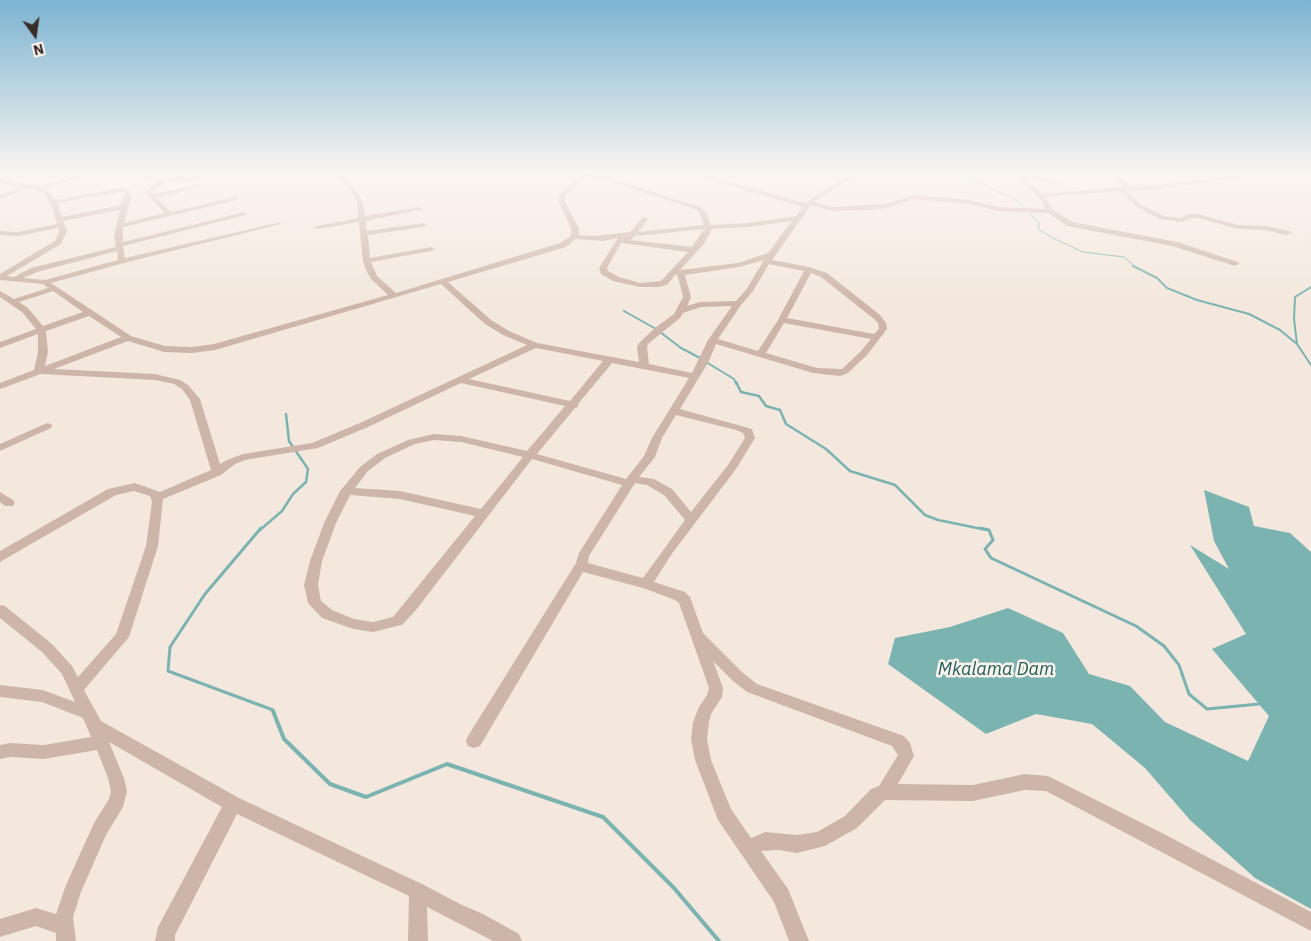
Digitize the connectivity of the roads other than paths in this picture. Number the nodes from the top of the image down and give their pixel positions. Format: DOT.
graph roads {
  1 [pos="59,217"];
  2 [pos="82,217"];
  3 [pos="122,217"];
  4 [pos="161,217"];
  5 [pos="233,217"];
  6 [pos="375,217"];
  7 [pos="570,217"];
  8 [pos="705,217"];
  9 [pos="1059,217"];
  10 [pos="1160,217"];
  11 [pos="1187,217"];
  12 [pos="1201,217"];
  13 [pos="798,218"];
  14 [pos="363,219"];
  15 [pos="644,219"];
  16 [pos="61,222"];
  17 [pos="280,223"];
  18 [pos="423,224"];
  19 [pos="120,226"];
  20 [pos="317,227"];
  21 [pos="707,227"];
  22 [pos="1289,232"];
  23 [pos="0,233"];
  24 [pos="365,233"];
  25 [pos="575,236"];
  26 [pos="597,238"];
  27 [pos="630,238"];
  28 [pos="619,240"];
  29 [pos="119,246"];
  30 [pos="431,249"];
  31 [pos="694,250"];
  32 [pos="769,259"];
  33 [pos="122,261"];
  34 [pos="367,261"];
  35 [pos="1235,264"];
  36 [pos="809,269"];
  37 [pos="678,272"];
  38 [pos="4,279"];
  39 [pos="45,282"];
  40 [pos="442,282"];
  41 [pos="55,288"];
  42 [pos="0,293"];
  43 [pos="394,296"];
  44 [pos="13,302"];
  45 [pos="738,303"];
  46 [pos="0,306"];
  47 [pos="682,311"];
  48 [pos="91,312"];
  49 [pos="782,320"];
  50 [pos="42,330"];
  51 [pos="877,337"];
  52 [pos="128,338"];
  53 [pos="713,340"];
  54 [pos="0,345"];
  55 [pos="535,345"];
  56 [pos="761,354"];
  57 [pos="610,359"];
  58 [pos="644,365"];
  59 [pos="38,371"];
  60 [pos="695,376"];
  61 [pos="459,380"];
  62 [pos="0,386"];
  63 [pos="574,405"];
  64 [pos="674,411"];
  65 [pos="47,426"];
  66 [pos="0,448"];
  67 [pos="530,454"];
  68 [pos="217,472"];
  69 [pos="631,481"];
  70 [pos="346,492"];
  71 [pos="156,498"];
  72 [pos="485,514"];
  73 [pos="692,520"];
  74 [pos="0,557"];
  75 [pos="582,563"];
  76 [pos="646,584"];
  77 [pos="0,610"];
  78 [pos="698,634"];
  79 [pos="77,688"];
  80 [pos="0,691"];
  81 [pos="95,727"];
  82 [pos="474,741"];
  83 [pos="0,752"];
  84 [pos="885,792"];
  85 [pos="233,804"];
  86 [pos="748,848"];
  87 [pos="418,891"];
  88 [pos="1311,922"];
  89 [pos="0,928"];
  90 [pos="65,934"];
  91 [pos="165,941"];
  92 [pos="418,941"];
  93 [pos="512,941"];
  94 [pos="799,941"];
  1 -- 16 [label="street"];
  2 -- 16 [label="street"];
  3 -- 19 [label="street"];
  4 -- 19 [label="street"];
  5 -- 29 [label="street"];
  6 -- 14 [label="street"];
  7 -- 25 [label="street"];
  8 -- 21 [label="street"];
  9 -- 35 [label="street"];
  10 -- 11 [label="street"];
  12 -- 22 [label="street"];
  13 -- 21 [label="street"];
  13 -- 32 [label="street"];
  14 -- 20 [label="street"];
  14 -- 24 [label="street"];
  15 -- 27 [label="street"];
  16 -- 23 [label="street"];
  16 -- 38 [label="street"];
  17 -- 33 [label="street"];
  18 -- 24 [label="street"];
  19 -- 29 [label="street"];
  21 -- 27 [label="street"];
  21 -- 31 [label="street"];
  24 -- 34 [label="street"];
  25 -- 26 [label="street"];
  25 -- 40 [label="street"];
  26 -- 27 [label="street"];
  26 -- 28 [label="street"];
  27 -- 28 [label="street"];
  27 -- 31 [label="street"];
  28 -- 37 [label="street"];
  29 -- 33 [label="street"];
  29 -- 38 [label="street"];
  30 -- 34 [label="street"];
  31 -- 37 [label="street"];
  32 -- 36 [label="street"];
  32 -- 37 [label="street"];
  32 -- 45 [label="street"];
  33 -- 39 [label="street"];
  34 -- 43 [label="street"];
  36 -- 49 [label="street"];
  36 -- 51 [label="street"];
  37 -- 47 [label="street"];
  38 -- 39 [label="street"];
  39 -- 41 [label="street"];
  40 -- 43 [label="street"];
  40 -- 55 [label="street"];
  41 -- 44 [label="street"];
  41 -- 48 [label="street"];
  42 -- 44 [label="street"];
  43 -- 52 [label="street"];
  44 -- 46 [label="street"];
  44 -- 50 [label="street"];
  45 -- 47 [label="street"];
  45 -- 53 [label="street"];
  47 -- 58 [label="street"];
  48 -- 50 [label="street"];
  48 -- 52 [label="street"];
  49 -- 51 [label="street"];
  49 -- 56 [label="street"];
  50 -- 54 [label="street"];
  50 -- 59 [label="street"];
  51 -- 56 [label="street"];
  52 -- 59 [label="street"];
  53 -- 56 [label="street"];
  53 -- 60 [label="street"];
  55 -- 57 [label="street"];
  55 -- 61 [label="street"];
  57 -- 58 [label="street"];
  57 -- 63 [label="street"];
  58 -- 60 [label="street"];
  59 -- 62 [label="street"];
  59 -- 68 [label="street"];
  60 -- 64 [label="street"];
  61 -- 63 [label="street"];
  61 -- 68 [label="street"];
  63 -- 67 [label="street"];
  64 -- 69 [label="street"];
  64 -- 73 [label="street"];
  65 -- 66 [label="street"];
  67 -- 69 [label="street"];
  67 -- 70 [label="street"];
  67 -- 72 [label="street"];
  68 -- 71 [label="street"];
  69 -- 73 [label="street"];
  69 -- 75 [label="street"];
  70 -- 72 [label="street"];
  70 -- 72 [label="street"];
  71 -- 74 [label="street"];
  71 -- 79 [label="street"];
  73 -- 76 [label="street"];
  75 -- 76 [label="street"];
  75 -- 82 [label="street"];
  76 -- 78 [label="street"];
  77 -- 79 [label="street"];
  78 -- 84 [label="street"];
  78 -- 86 [label="street"];
  79 -- 81 [label="street"];
  80 -- 81 [label="street"];
  81 -- 83 [label="street"];
  81 -- 85 [label="street"];
  81 -- 90 [label="street"];
  84 -- 86 [label="street"];
  84 -- 88 [label="street"];
  85 -- 87 [label="street"];
  85 -- 91 [label="street"];
  86 -- 94 [label="street"];
  87 -- 92 [label="street"];
  87 -- 93 [label="street"];
  89 -- 90 [label="street"];
}
